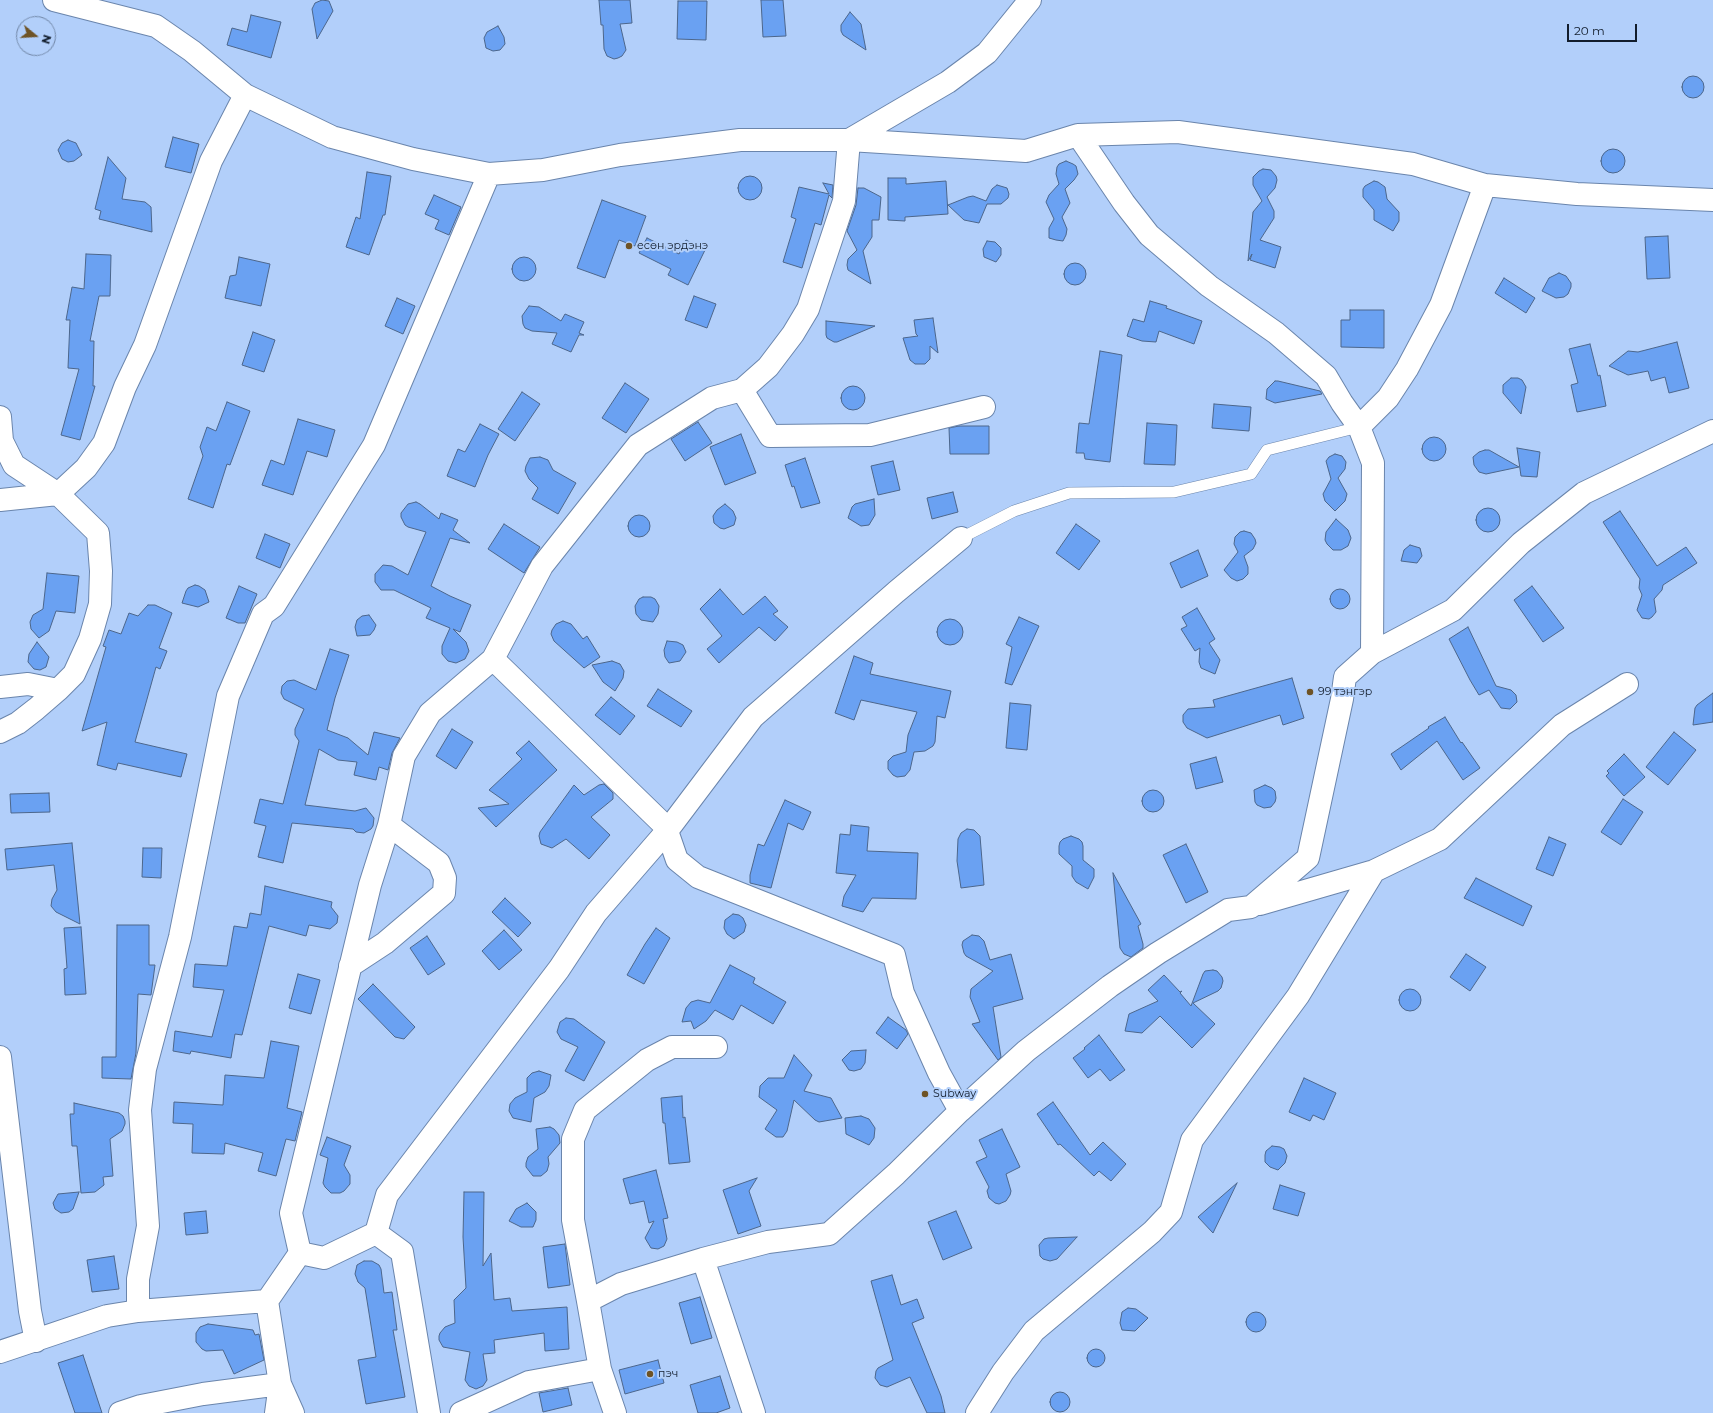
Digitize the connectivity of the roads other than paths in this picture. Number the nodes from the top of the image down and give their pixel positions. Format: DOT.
graph roads {
  1 [pos="54,0"];
  2 [pos="1030,0"];
  3 [pos="245,95"];
  4 [pos="1078,135"];
  5 [pos="849,140"];
  6 [pos="489,174"];
  7 [pos="1485,185"];
  8 [pos="1713,200"];
  9 [pos="742,390"];
  10 [pos="984,407"];
  11 [pos="0,417"];
  12 [pos="1359,426"];
  13 [pos="1713,431"];
  14 [pos="58,494"];
  15 [pos="0,500"];
  16 [pos="961,538"];
  17 [pos="1372,653"];
  18 [pos="493,659"];
  19 [pos="1627,684"];
  20 [pos="0,687"];
  21 [pos="58,690"];
  22 [pos="0,732"];
  23 [pos="389,825"];
  24 [pos="667,831"];
  25 [pos="1374,871"];
  26 [pos="1251,907"];
  27 [pos="350,966"];
  28 [pos="716,1048"];
  29 [pos="0,1057"];
  30 [pos="960,1111"];
  31 [pos="376,1233"];
  32 [pos="300,1253"];
  33 [pos="703,1259"];
  34 [pos="267,1301"];
  35 [pos="588,1301"];
  36 [pos="138,1312"];
  37 [pos="36,1341"];
  38 [pos="0,1352"];
  39 [pos="600,1369"];
  40 [pos="280,1384"];
  41 [pos="144,1409"];
  42 [pos="120,1413"];
  43 [pos="276,1413"];
  44 [pos="293,1413"];
  45 [pos="429,1413"];
  46 [pos="461,1413"];
  47 [pos="614,1413"];
  48 [pos="754,1413"];
  49 [pos="977,1413"];
  1 -- 3 [label="street"];
  2 -- 5 [label="street"];
  3 -- 6 [label="street"];
  3 -- 14 [label="street"];
  4 -- 5 [label="street"];
  4 -- 7 [label="street"];
  4 -- 12 [label="street"];
  5 -- 6 [label="street"];
  5 -- 9 [label="street"];
  6 -- 36 [label="street"];
  7 -- 8 [label="street"];
  7 -- 12 [label="street"];
  9 -- 10 [label="street"];
  9 -- 18 [label="street"];
  11 -- 14 [label="street"];
  12 -- 16 [label="lane"];
  12 -- 17 [label="street"];
  13 -- 17 [label="street"];
  14 -- 15 [label="street"];
  14 -- 21 [label="street"];
  16 -- 24 [label="street"];
  17 -- 26 [label="street"];
  18 -- 23 [label="street"];
  18 -- 24 [label="street"];
  19 -- 25 [label="street"];
  20 -- 21 [label="street"];
  21 -- 22 [label="street"];
  23 -- 27 [label="street"];
  23 -- 27 [label="street"];
  24 -- 30 [label="street"];
  24 -- 31 [label="street"];
  25 -- 26 [label="street"];
  25 -- 49 [label="street"];
  26 -- 30 [label="street"];
  27 -- 32 [label="street"];
  28 -- 35 [label="street"];
  29 -- 37 [label="street"];
  30 -- 33 [label="street"];
  31 -- 32 [label="street"];
  31 -- 45 [label="street"];
  32 -- 34 [label="street"];
  33 -- 35 [label="street"];
  33 -- 48 [label="street"];
  34 -- 36 [label="street"];
  34 -- 40 [label="street"];
  35 -- 39 [label="street"];
  36 -- 37 [label="street"];
  37 -- 38 [label="street"];
  39 -- 46 [label="street"];
  39 -- 47 [label="street"];
  40 -- 41 [label="street"];
  40 -- 43 [label="street"];
  40 -- 44 [label="street"];
  41 -- 42 [label="street"];
}
